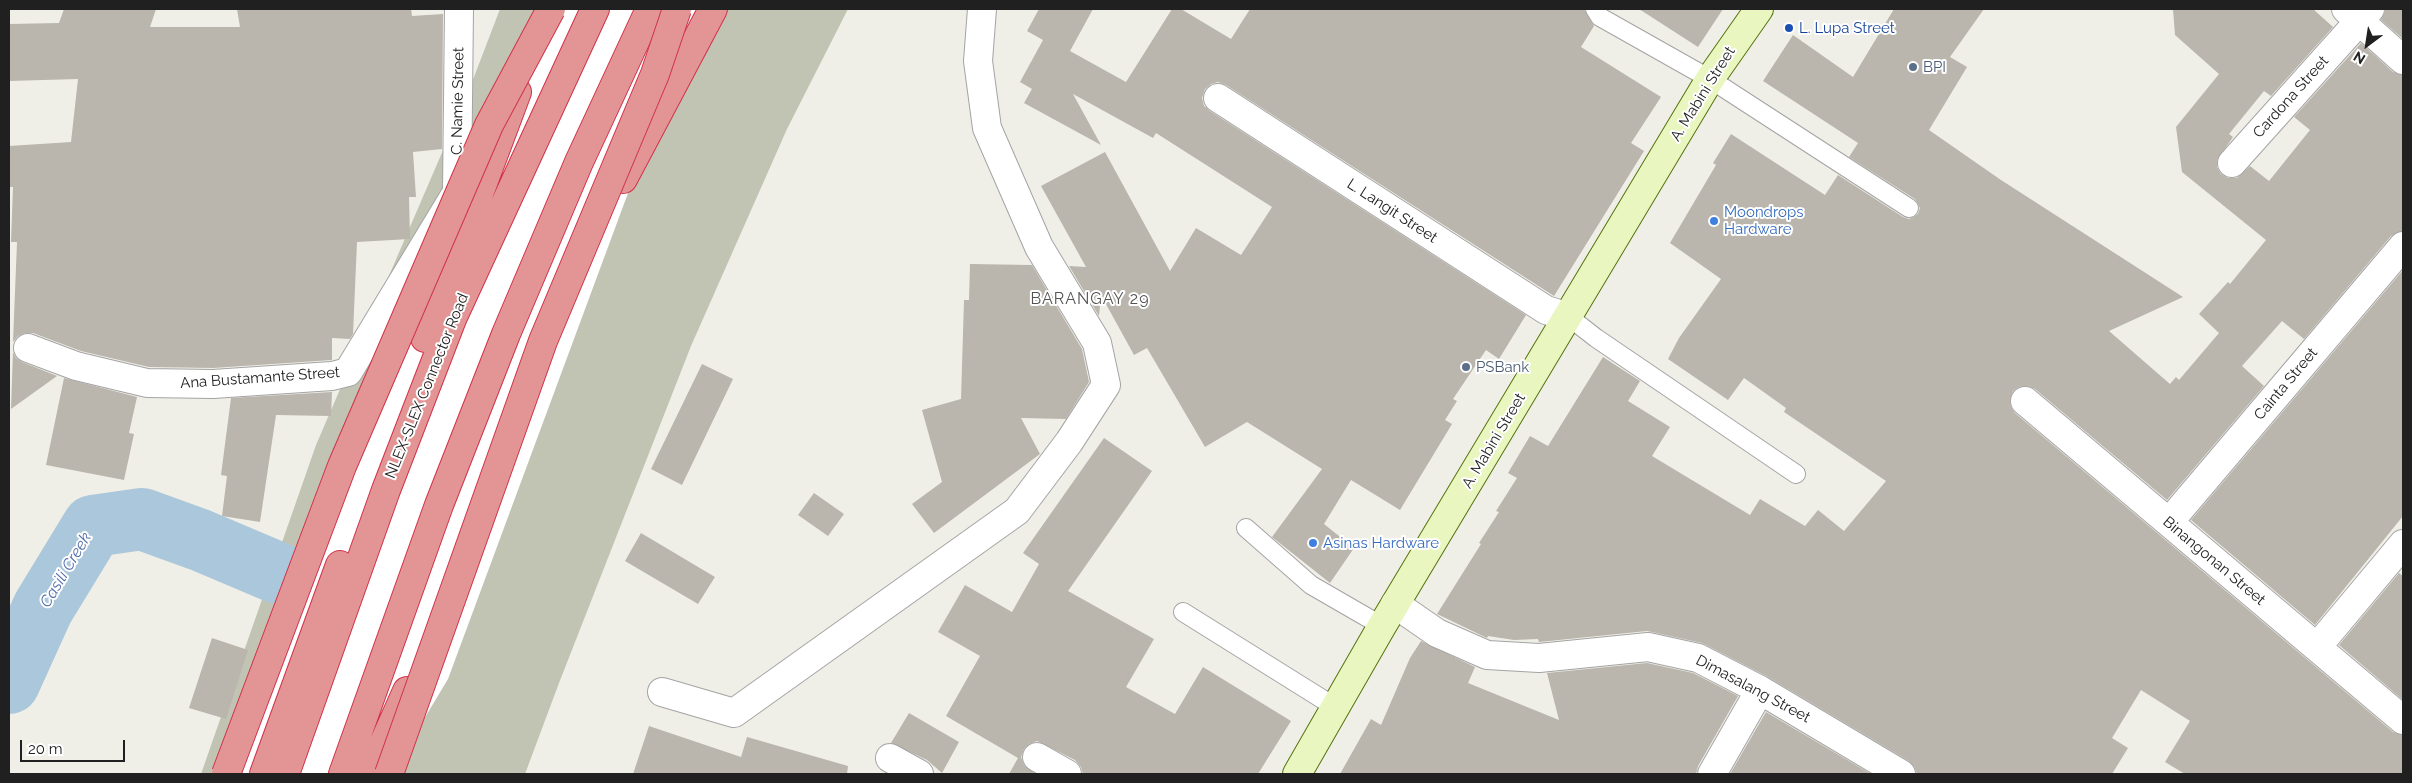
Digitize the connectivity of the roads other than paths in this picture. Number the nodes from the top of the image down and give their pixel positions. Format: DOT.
graph roads {
  1 [pos="459,9"];
  2 [pos="550,9"];
  3 [pos="595,9"];
  4 [pos="650,9"];
  5 [pos="677,9"];
  6 [pos="713,9"];
  7 [pos="982,9"];
  8 [pos="1595,9"];
  9 [pos="1759,9"];
  10 [pos="2359,13"];
  11 [pos="2403,60"];
  12 [pos="1710,79"];
  13 [pos="1218,98"];
  14 [pos="2232,163"];
  15 [pos="457,192"];
  16 [pos="1909,208"];
  17 [pos="2403,246"];
  18 [pos="1568,317"];
  19 [pos="28,348"];
  20 [pos="2025,401"];
  21 [pos="1796,474"];
  22 [pos="2168,522"];
  23 [pos="1246,528"];
  24 [pos="2403,544"];
  25 [pos="1183,612"];
  26 [pos="1388,615"];
  27 [pos="2316,647"];
  28 [pos="1760,690"];
  29 [pos="662,692"];
  30 [pos="1335,707"];
  31 [pos="2403,720"];
  32 [pos="1037,757"];
  33 [pos="890,758"];
  34 [pos="226,774"];
  35 [pos="264,774"];
  36 [pos="285,774"];
  37 [pos="343,774"];
  38 [pos="370,774"];
  39 [pos="389,774"];
  40 [pos="919,774"];
  41 [pos="1067,774"];
  42 [pos="1297,774"];
  43 [pos="1712,774"];
  44 [pos="1901,774"];
  1 -- 15 [label="street, C. Namie Street"];
  2 -- 34 [label="highway, bridge"];
  2 -- 35 [label="highway"];
  3 -- 36 [label="highway, NLEX-SLEX Connector Road"];
  4 -- 37 [label="highway"];
  5 -- 39 [label="highway, bridge"];
  6 -- 38 [label="highway"];
  7 -- 29 [label="street"];
  8 -- 12 [label="lane"];
  9 -- 12 [label="main road, A. Mabini Street"];
  10 -- 11 [label="street"];
  10 -- 14 [label="street, Cardona Street"];
  12 -- 16 [label="lane"];
  12 -- 18 [label="main road, A. Mabini Street"];
  13 -- 18 [label="street, L. Langit Street"];
  15 -- 19 [label="street, Ana Bustamante Street"];
  17 -- 22 [label="street, Cainta Street"];
  18 -- 21 [label="lane"];
  18 -- 26 [label="main road, A. Mabini Street"];
  20 -- 22 [label="street, Binangonan Street"];
  22 -- 27 [label="street, Binangonan Street"];
  23 -- 26 [label="lane"];
  24 -- 27 [label="street"];
  25 -- 30 [label="lane"];
  26 -- 28 [label="street, Dimasalang Street"];
  26 -- 30 [label="main road, A. Mabini Street"];
  27 -- 31 [label="street, Binangonan Street"];
  28 -- 43 [label="street"];
  28 -- 44 [label="street, Dimasalang Street"];
  30 -- 42 [label="main road, A. Mabini Street"];
  32 -- 41 [label="street"];
  33 -- 40 [label="street"];
}
